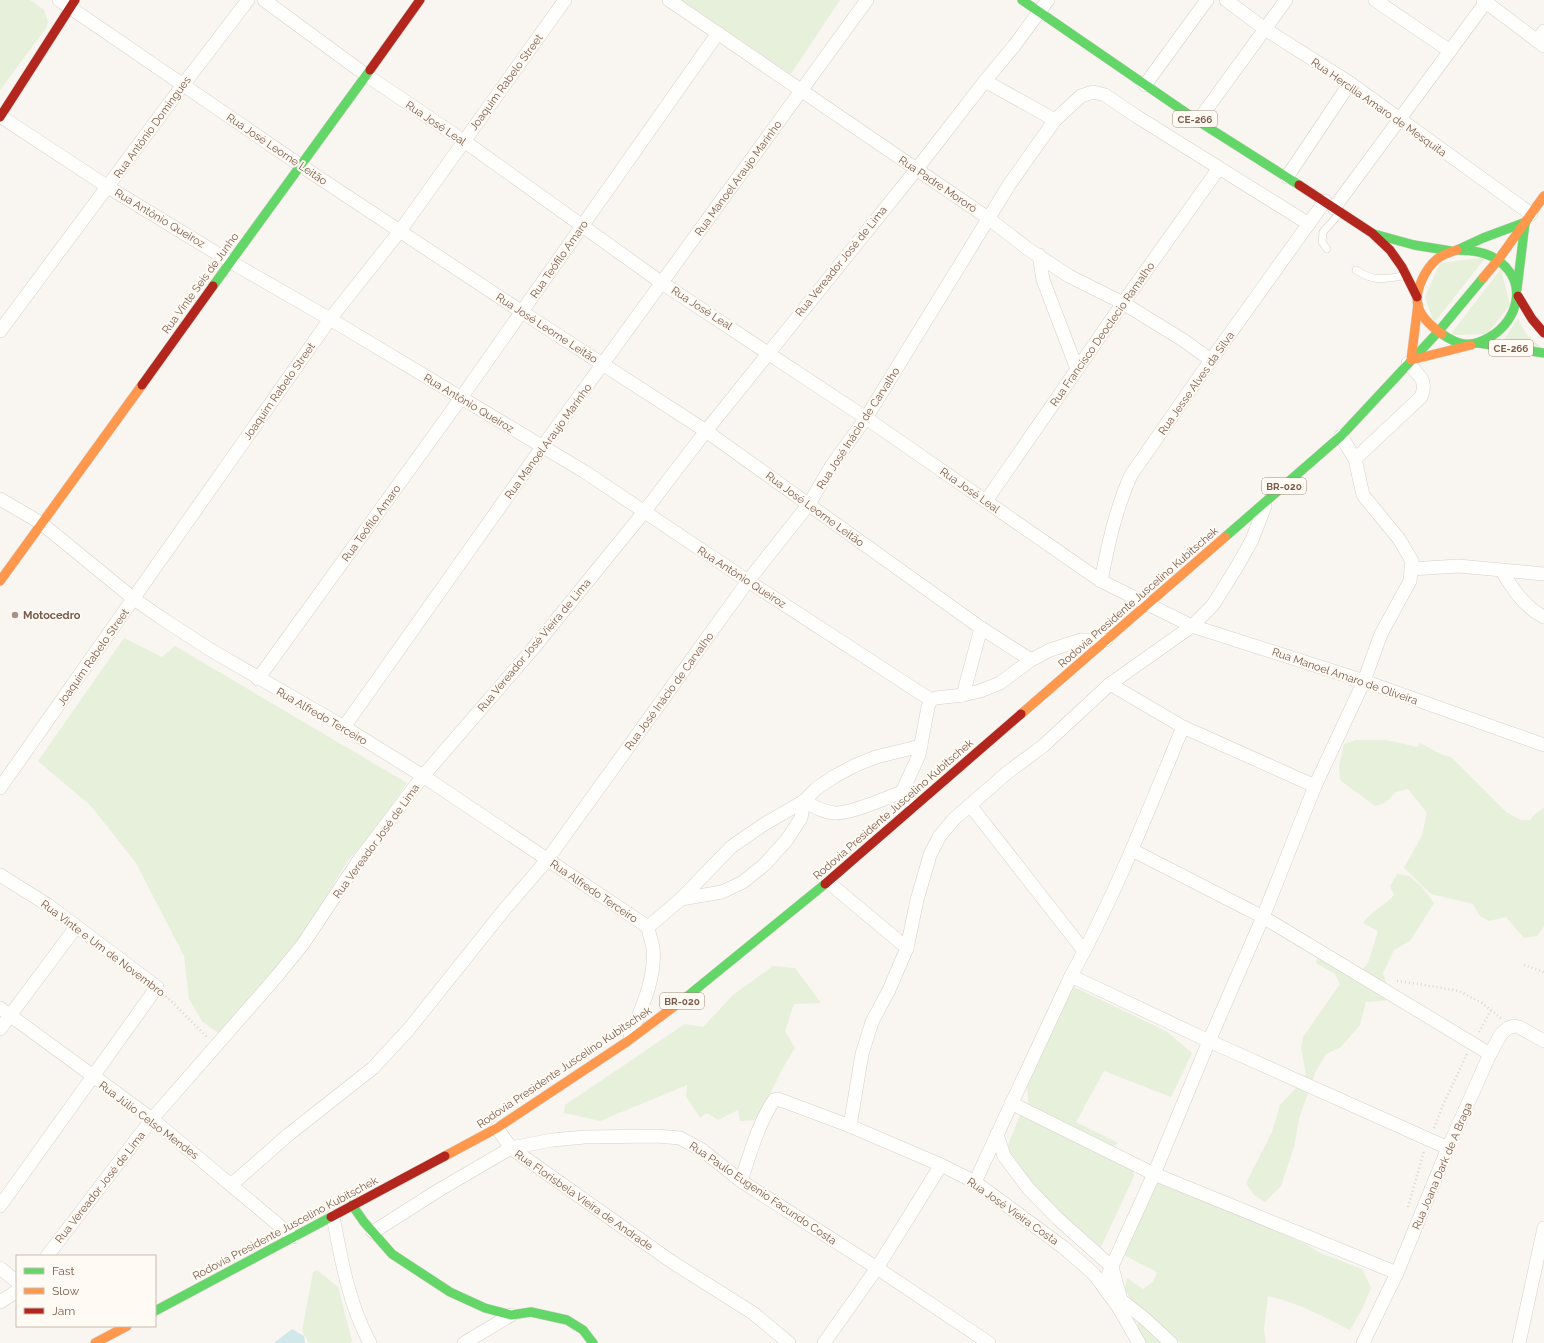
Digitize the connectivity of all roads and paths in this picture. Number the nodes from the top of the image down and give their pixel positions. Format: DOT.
graph roads {
  1 [pos="59,0"];
  2 [pos="248,0"];
  3 [pos="264,0"];
  4 [pos="420,0"];
  5 [pos="565,0"];
  6 [pos="669,0"];
  7 [pos="867,0"];
  8 [pos="1022,0"];
  9 [pos="1048,0"];
  10 [pos="1207,0"];
  11 [pos="1226,0"];
  12 [pos="1286,0"];
  13 [pos="1375,0"];
  14 [pos="1485,1"];
  15 [pos="72,4"];
  16 [pos="1039,12"];
  17 [pos="1265,29"];
  18 [pos="718,33"];
  19 [pos="1542,40"];
  20 [pos="1450,51"];
  21 [pos="366,75"];
  22 [pos="984,81"];
  23 [pos="1350,83"];
  24 [pos="183,85"];
  25 [pos="1145,85"];
  26 [pos="801,90"];
  27 [pos="0,116"];
  28 [pos="1056,120"];
  29 [pos="1399,120"];
  30 [pos="1198,122"];
  31 [pos="464,141"];
  32 [pos="300,165"];
  33 [pos="1219,168"];
  34 [pos="916,170"];
  35 [pos="1287,177"];
  36 [pos="108,187"];
  37 [pos="1544,196"];
  38 [pos="1333,207"];
  39 [pos="988,218"];
  40 [pos="1528,218"];
  41 [pos="1309,224"];
  42 [pos="582,226"];
  43 [pos="400,231"];
  44 [pos="1372,233"];
  45 [pos="1327,249"];
  46 [pos="1454,250"];
  47 [pos="1039,255"];
  48 [pos="1498,260"];
  49 [pos="231,262"];
  50 [pos="1356,270"];
  51 [pos="1407,276"];
  52 [pos="662,283"];
  53 [pos="1518,292"];
  54 [pos="1418,300"];
  55 [pos="1123,303"];
  56 [pos="522,312"];
  57 [pos="330,319"];
  58 [pos="0,331"];
  59 [pos="1438,332"];
  60 [pos="1544,333"];
  61 [pos="1474,344"];
  62 [pos="768,352"];
  63 [pos="1544,353"];
  64 [pos="1211,360"];
  65 [pos="1409,362"];
  66 [pos="603,364"];
  67 [pos="1077,369"];
  68 [pos="461,398"];
  69 [pos="866,418"];
  70 [pos="706,431"];
  71 [pos="1341,436"];
  72 [pos="543,446"];
  73 [pos="1355,459"];
  74 [pos="0,499"];
  75 [pos="986,501"];
  76 [pos="1266,502"];
  77 [pos="809,504"];
  78 [pos="644,512"];
  79 [pos="41,523"];
  80 [pos="1411,569"];
  81 [pos="1502,571"];
  82 [pos="1544,574"];
  83 [pos="1101,580"];
  84 [pos="0,581"];
  85 [pos="748,581"];
  86 [pos="134,599"];
  87 [pos="1148,603"];
  88 [pos="1544,618"];
  89 [pos="1192,626"];
  90 [pos="981,628"];
  91 [pos="1106,640"];
  92 [pos="1031,660"];
  93 [pos="258,679"];
  94 [pos="1364,681"];
  95 [pos="1110,684"];
  96 [pos="963,695"];
  97 [pos="932,700"];
  98 [pos="344,727"];
  99 [pos="1183,727"];
  100 [pos="1544,745"];
  101 [pos="921,746"];
  102 [pos="423,776"];
  103 [pos="1315,786"];
  104 [pos="0,788"];
  105 [pos="902,792"];
  106 [pos="804,801"];
  107 [pos="970,805"];
  108 [pos="914,806"];
  109 [pos="1132,850"];
  110 [pos="548,860"];
  111 [pos="0,875"];
  112 [pos="828,882"];
  113 [pos="681,899"];
  114 [pos="1264,918"];
  115 [pos="76,927"];
  116 [pos="648,927"];
  117 [pos="907,948"];
  118 [pos="1084,951"];
  119 [pos="1524,965"];
  120 [pos="1544,972"];
  121 [pos="1071,976"];
  122 [pos="1392,981"];
  123 [pos="157,987"];
  124 [pos="5,1012"];
  125 [pos="1508,1028"];
  126 [pos="0,1030"];
  127 [pos="1209,1041"];
  128 [pos="1544,1041"];
  129 [pos="628,1042"];
  130 [pos="216,1046"];
  131 [pos="1490,1054"];
  132 [pos="93,1077"];
  133 [pos="1010,1103"];
  134 [pos="152,1120"];
  135 [pos="850,1126"];
  136 [pos="497,1128"];
  137 [pos="997,1134"];
  138 [pos="511,1148"];
  139 [pos="1448,1148"];
  140 [pos="941,1165"];
  141 [pos="1154,1174"];
  142 [pos="741,1181"];
  143 [pos="975,1182"];
  144 [pos="231,1185"];
  145 [pos="352,1205"];
  146 [pos="0,1206"];
  147 [pos="333,1216"];
  148 [pos="1544,1228"];
  149 [pos="374,1232"];
  150 [pos="294,1237"];
  151 [pos="48,1255"];
  152 [pos="0,1268"];
  153 [pos="876,1268"];
  154 [pos="1112,1268"];
  155 [pos="1398,1273"];
  156 [pos="16,1281"];
  157 [pos="1103,1286"];
  158 [pos="16,1292"];
  159 [pos="0,1302"];
  160 [pos="156,1310"];
  161 [pos="511,1314"];
  162 [pos="124,1327"];
  163 [pos="95,1343"];
  164 [pos="370,1343"];
  165 [pos="464,1343"];
  166 [pos="593,1343"];
  167 [pos="790,1343"];
  168 [pos="824,1343"];
  169 [pos="989,1343"];
  170 [pos="1139,1343"];
  171 [pos="1171,1343"];
  172 [pos="1363,1343"];
  173 [pos="1519,1343"];
  1 -- 15 [label="street, Rua José Leorne Leitão"];
  2 -- 24 [label="street, Rua Antônio Domingues"];
  3 -- 21 [label="street, Rua José Leal"];
  4 -- 21 [label="main road, Rua Vinte Seis de Junho"];
  5 -- 31 [label="street, Joaquim Rabelo Street"];
  6 -- 18 [label="street, Rua Padre Mororó"];
  7 -- 26 [label="street, Rua Manoel Araujo Marinho"];
  8 -- 16 [label="main road, CE-266"];
  9 -- 16 [label="street, Rua Vereador José de Lima"];
  10 -- 25 [label="street"];
  11 -- 17 [label="street, Rua Hercilia Amaro de Mesquita"];
  12 -- 17 [label="street"];
  13 -- 20 [label="street"];
  14 -- 19 [label="street"];
  14 -- 20 [label="street, Rua Jesse Alves da Silva"];
  15 -- 24 [label="street, Rua José Leorne Leitão"];
  15 -- 27 [label="main road"];
  16 -- 22 [label="street, Rua Vereador José de Lima"];
  16 -- 25 [label="main road, CE-266"];
  17 -- 23 [label="street, Rua Hercilia Amaro de Mesquita"];
  17 -- 30 [label="street"];
  18 -- 26 [label="street, Rua Padre Mororó"];
  18 -- 42 [label="street, Rua Teófilo Amaro"];
  20 -- 29 [label="street, Rua Jesse Alves da Silva"];
  21 -- 31 [label="street, Rua José Leal"];
  21 -- 32 [label="main road, Rua Vinte Seis de Junho"];
  22 -- 28 [label="street"];
  22 -- 34 [label="street, Rua Vereador José de Lima"];
  23 -- 29 [label="street, Rua Hercilia Amaro de Mesquita"];
  23 -- 35 [label="street"];
  24 -- 32 [label="street, Rua José Leorne Leitão"];
  24 -- 36 [label="street, Rua Antônio Domingues"];
  25 -- 30 [label="main road, CE-266"];
  26 -- 34 [label="street, Rua Padre Mororó"];
  26 -- 52 [label="street, Rua Manoel Araujo Marinho"];
  27 -- 36 [label="street, Rua Antônio Queiroz"];
  28 -- 33 [label="street, Rua José Inácio de Carvalho"];
  28 -- 39 [label="street, Rua José Inácio de Carvalho"];
  29 -- 38 [label="street, Rua Jesse Alves da Silva"];
  29 -- 40 [label="street, Rua Hercilia Amaro de Mesquita"];
  30 -- 35 [label="main road, CE-266"];
  31 -- 42 [label="street, Rua José Leal"];
  31 -- 43 [label="street, Joaquim Rabelo Street"];
  32 -- 43 [label="street, Rua José Leorne Leitão"];
  32 -- 49 [label="main road, Rua Vinte Seis de Junho"];
  33 -- 41 [label="street, Rua José Inácio de Carvalho"];
  33 -- 55 [label="street, Rua Francisco Deoclecio Ramalho"];
  34 -- 39 [label="street, Rua Padre Mororó"];
  34 -- 62 [label="street, Rua Vereador José de Lima"];
  35 -- 38 [label="main road, CE-266"];
  36 -- 49 [label="street, Rua Antônio Queiroz"];
  36 -- 58 [label="street, Rua Antônio Domingues"];
  37 -- 40 [label="main road, Rodovia Presidente Juscelino Kubitschek / BR-020"];
  38 -- 41 [label="street, Rua Jesse Alves da Silva"];
  38 -- 44 [label="main road, CE-266"];
  38 -- 45 [label="lane"];
  39 -- 47 [label="street, Rua Padre Mororó"];
  39 -- 69 [label="street, Rua José Inácio de Carvalho"];
  40 -- 46 [label="main road"];
  40 -- 48 [label="main road, Rodovia Presidente Juscelino Kubitschek / BR-020"];
  40 -- 53 [label="main road"];
  41 -- 64 [label="street, Rua Jesse Alves da Silva"];
  42 -- 52 [label="street, Rua José Leal"];
  42 -- 56 [label="street, Rua Teófilo Amaro"];
  43 -- 56 [label="street, Rua José Leorne Leitão"];
  43 -- 57 [label="street, Joaquim Rabelo Street"];
  44 -- 46 [label="main road, CE-266"];
  44 -- 51 [label="main road, CE-266"];
  46 -- 48 [label="main road"];
  46 -- 54 [label="main road"];
  47 -- 55 [label="street, Rua Padre Mororó"];
  47 -- 67 [label="street"];
  48 -- 53 [label="main road"];
  48 -- 59 [label="main road, Rodovia Presidente Juscelino Kubitschek / BR-020"];
  49 -- 57 [label="street, Rua Antônio Queiroz"];
  49 -- 79 [label="main road, Rua Vinte Seis de Junho"];
  50 -- 51 [label="lane"];
  51 -- 54 [label="main road, CE-266"];
  52 -- 62 [label="street, Rua José Leal"];
  52 -- 66 [label="street, Rua Manoel Araujo Marinho"];
  53 -- 60 [label="main road, CE-266"];
  53 -- 61 [label="main road"];
  54 -- 59 [label="main road"];
  54 -- 65 [label="main road"];
  55 -- 64 [label="street, Rua Padre Mororó"];
  55 -- 67 [label="street, Rua Francisco Deoclecio Ramalho"];
  56 -- 66 [label="street, Rua José Leorne Leitão"];
  56 -- 68 [label="street, Rua Teófilo Amaro"];
  57 -- 68 [label="street, Rua Antônio Queiroz"];
  57 -- 86 [label="street, Joaquim Rabelo Street"];
  59 -- 61 [label="main road"];
  59 -- 65 [label="main road, Rodovia Presidente Juscelino Kubitschek / BR-020"];
  61 -- 63 [label="main road, CE-266"];
  61 -- 65 [label="main road"];
  62 -- 69 [label="street, Rua José Leal"];
  62 -- 70 [label="street, Rua Vereador José de Lima"];
  64 -- 83 [label="street, Rua Jesse Alves da Silva"];
  65 -- 71 [label="main road, Rodovia Presidente Juscelino Kubitschek / BR-020"];
  65 -- 73 [label="street"];
  66 -- 70 [label="street, Rua José Leorne Leitão"];
  66 -- 72 [label="street, Rua Manoel Araujo Marinho"];
  67 -- 75 [label="street, Rua Francisco Deoclecio Ramalho"];
  68 -- 72 [label="street, Rua Antônio Queiroz"];
  68 -- 93 [label="street, Rua Teófilo Amaro"];
  69 -- 75 [label="street, Rua José Leal"];
  69 -- 77 [label="street, Rua José Inácio de Carvalho"];
  70 -- 77 [label="street, Rua José Leorne Leitão"];
  70 -- 78 [label="street, Rua Vereador José de Lima"];
  71 -- 73 [label="street"];
  71 -- 76 [label="main road, Rodovia Presidente Juscelino Kubitschek / BR-020"];
  72 -- 78 [label="street, Rua Antônio Queiroz"];
  72 -- 98 [label="street, Rua Manoel Araujo Marinho"];
  73 -- 80 [label="street"];
  74 -- 79 [label="street, Rua Alfredo Terceiro"];
  75 -- 83 [label="street, Rua José Leal"];
  76 -- 87 [label="main road, Rodovia Presidente Juscelino Kubitschek / BR-020"];
  76 -- 89 [label="street"];
  77 -- 85 [label="street, Rua José Inácio de Carvalho"];
  77 -- 90 [label="street, Rua José Leorne Leitão"];
  78 -- 85 [label="street, Rua Antônio Queiroz"];
  78 -- 102 [label="street, Rua Vereador José Vieira de Lima"];
  79 -- 84 [label="main road, Rua Vinte Seis de Junho"];
  79 -- 86 [label="street, Rua Alfredo Terceiro"];
  80 -- 81 [label="street"];
  80 -- 94 [label="street"];
  81 -- 82 [label="street"];
  81 -- 88 [label="street"];
  83 -- 87 [label="street, Rua José Leal"];
  85 -- 97 [label="street, Rua Antônio Queiroz"];
  85 -- 110 [label="street, Rua José Inácio de Carvalho"];
  86 -- 93 [label="street, Rua Alfredo Terceiro"];
  86 -- 104 [label="street, Joaquim Rabelo Street"];
  87 -- 89 [label="street, Rua Manoel Amaro de Oliveira"];
  87 -- 91 [label="main road, Rodovia Presidente Juscelino Kubitschek / BR-020"];
  89 -- 94 [label="street, Rua Manoel Amaro de Oliveira"];
  89 -- 95 [label="street"];
  90 -- 92 [label="street, Rua José Leorne Leitão"];
  90 -- 96 [label="street"];
  91 -- 92 [label="street"];
  91 -- 108 [label="main road, Rodovia Presidente Juscelino Kubitschek / BR-020"];
  92 -- 96 [label="street"];
  93 -- 98 [label="street, Rua Alfredo Terceiro"];
  94 -- 100 [label="street, Rua Manoel Amaro de Oliveira"];
  94 -- 103 [label="street"];
  95 -- 99 [label="street"];
  95 -- 107 [label="street"];
  96 -- 97 [label="street"];
  97 -- 101 [label="street"];
  98 -- 102 [label="street, Rua Alfredo Terceiro"];
  99 -- 103 [label="street"];
  99 -- 109 [label="street"];
  101 -- 105 [label="street"];
  101 -- 106 [label="street"];
  102 -- 110 [label="street, Rua Alfredo Terceiro"];
  102 -- 130 [label="street, Rua Vereador José de Lima"];
  103 -- 114 [label="street"];
  105 -- 106 [label="street"];
  105 -- 108 [label="street"];
  106 -- 113 [label="street"];
  106 -- 113 [label="street"];
  107 -- 117 [label="street"];
  107 -- 118 [label="street"];
  108 -- 112 [label="main road, Rodovia Presidente Juscelino Kubitschek / BR-020"];
  109 -- 114 [label="street"];
  109 -- 118 [label="street"];
  110 -- 116 [label="street, Rua Alfredo Terceiro"];
  110 -- 144 [label="street, Rua José Inácio de Carvalho"];
  111 -- 115 [label="street, Rua Vinte e Um de Novembro"];
  112 -- 117 [label="street"];
  112 -- 129 [label="main road, Rodovia Presidente Juscelino Kubitschek / BR-020"];
  113 -- 116 [label="street"];
  114 -- 127 [label="street"];
  114 -- 131 [label="street"];
  115 -- 123 [label="street, Rua Vinte e Um de Novembro"];
  115 -- 124 [label="street"];
  116 -- 129 [label="street"];
  117 -- 135 [label="street"];
  118 -- 121 [label="street"];
  119 -- 120 [label="path"];
  121 -- 127 [label="street"];
  121 -- 133 [label="street"];
  122 -- 125 [label="path"];
  123 -- 130 [label="path, Rua Vinte e Um de Novembro"];
  123 -- 132 [label="street"];
  124 -- 126 [label="street"];
  124 -- 132 [label="street, Rua Júlio Celso Mendes"];
  125 -- 128 [label="street"];
  125 -- 131 [label="street, Rua Joana Dark de A Braga"];
  127 -- 139 [label="street"];
  127 -- 141 [label="street"];
  129 -- 136 [label="main road, Rodovia Presidente Juscelino Kubitschek / BR-020"];
  130 -- 134 [label="street, Rua Vereador José de Lima"];
  131 -- 139 [label="street, Rua Joana Dark de A Braga"];
  132 -- 134 [label="street, Rua Júlio Celso Mendes"];
  132 -- 146 [label="street"];
  133 -- 137 [label="street"];
  133 -- 141 [label="street"];
  134 -- 144 [label="street, Rua Júlio Celso Mendes"];
  134 -- 151 [label="street, Rua Vereador José de Lima"];
  135 -- 140 [label="street, Rua José Vieira Costa"];
  135 -- 142 [label="street, Rua José Vieira Costa"];
  136 -- 138 [label="street"];
  136 -- 145 [label="main road, Rodovia Presidente Juscelino Kubitschek / BR-020"];
  137 -- 143 [label="street"];
  137 -- 154 [label="street"];
  138 -- 142 [label="street, Rua Paulo Eugenio Facundo Costa"];
  138 -- 149 [label="street, Rua Florisbela Vieira de Andrade"];
  138 -- 167 [label="street, Rua Florisbela Vieira de Andrade"];
  139 -- 155 [label="street, Rua Joana Dark de A Braga"];
  140 -- 143 [label="street, Rua José Vieira Costa"];
  140 -- 153 [label="street"];
  141 -- 154 [label="street"];
  141 -- 155 [label="street"];
  142 -- 153 [label="street, Rua Paulo Eugenio Facundo Costa"];
  143 -- 157 [label="street, Rua José Vieira Costa"];
  144 -- 150 [label="street, Rua Júlio Celso Mendes"];
  145 -- 147 [label="main road, Rodovia Presidente Juscelino Kubitschek / BR-020"];
  145 -- 149 [label="main road"];
  147 -- 150 [label="main road, Rodovia Presidente Juscelino Kubitschek / BR-020"];
  147 -- 164 [label="street"];
  148 -- 173 [label="street"];
  149 -- 161 [label="main road"];
  150 -- 160 [label="main road, Rodovia Presidente Juscelino Kubitschek / BR-020"];
  152 -- 156 [label="street"];
  153 -- 168 [label="street"];
  153 -- 169 [label="street, Rua Paulo Eugenio Facundo Costa"];
  154 -- 157 [label="street"];
  154 -- 171 [label="street"];
  155 -- 172 [label="street, Rua Joana Dark de A Braga"];
  157 -- 170 [label="street, Rua José Vieira Costa"];
  158 -- 159 [label="street"];
  161 -- 165 [label="street"];
  161 -- 166 [label="main road"];
  162 -- 163 [label="main road"];
}
